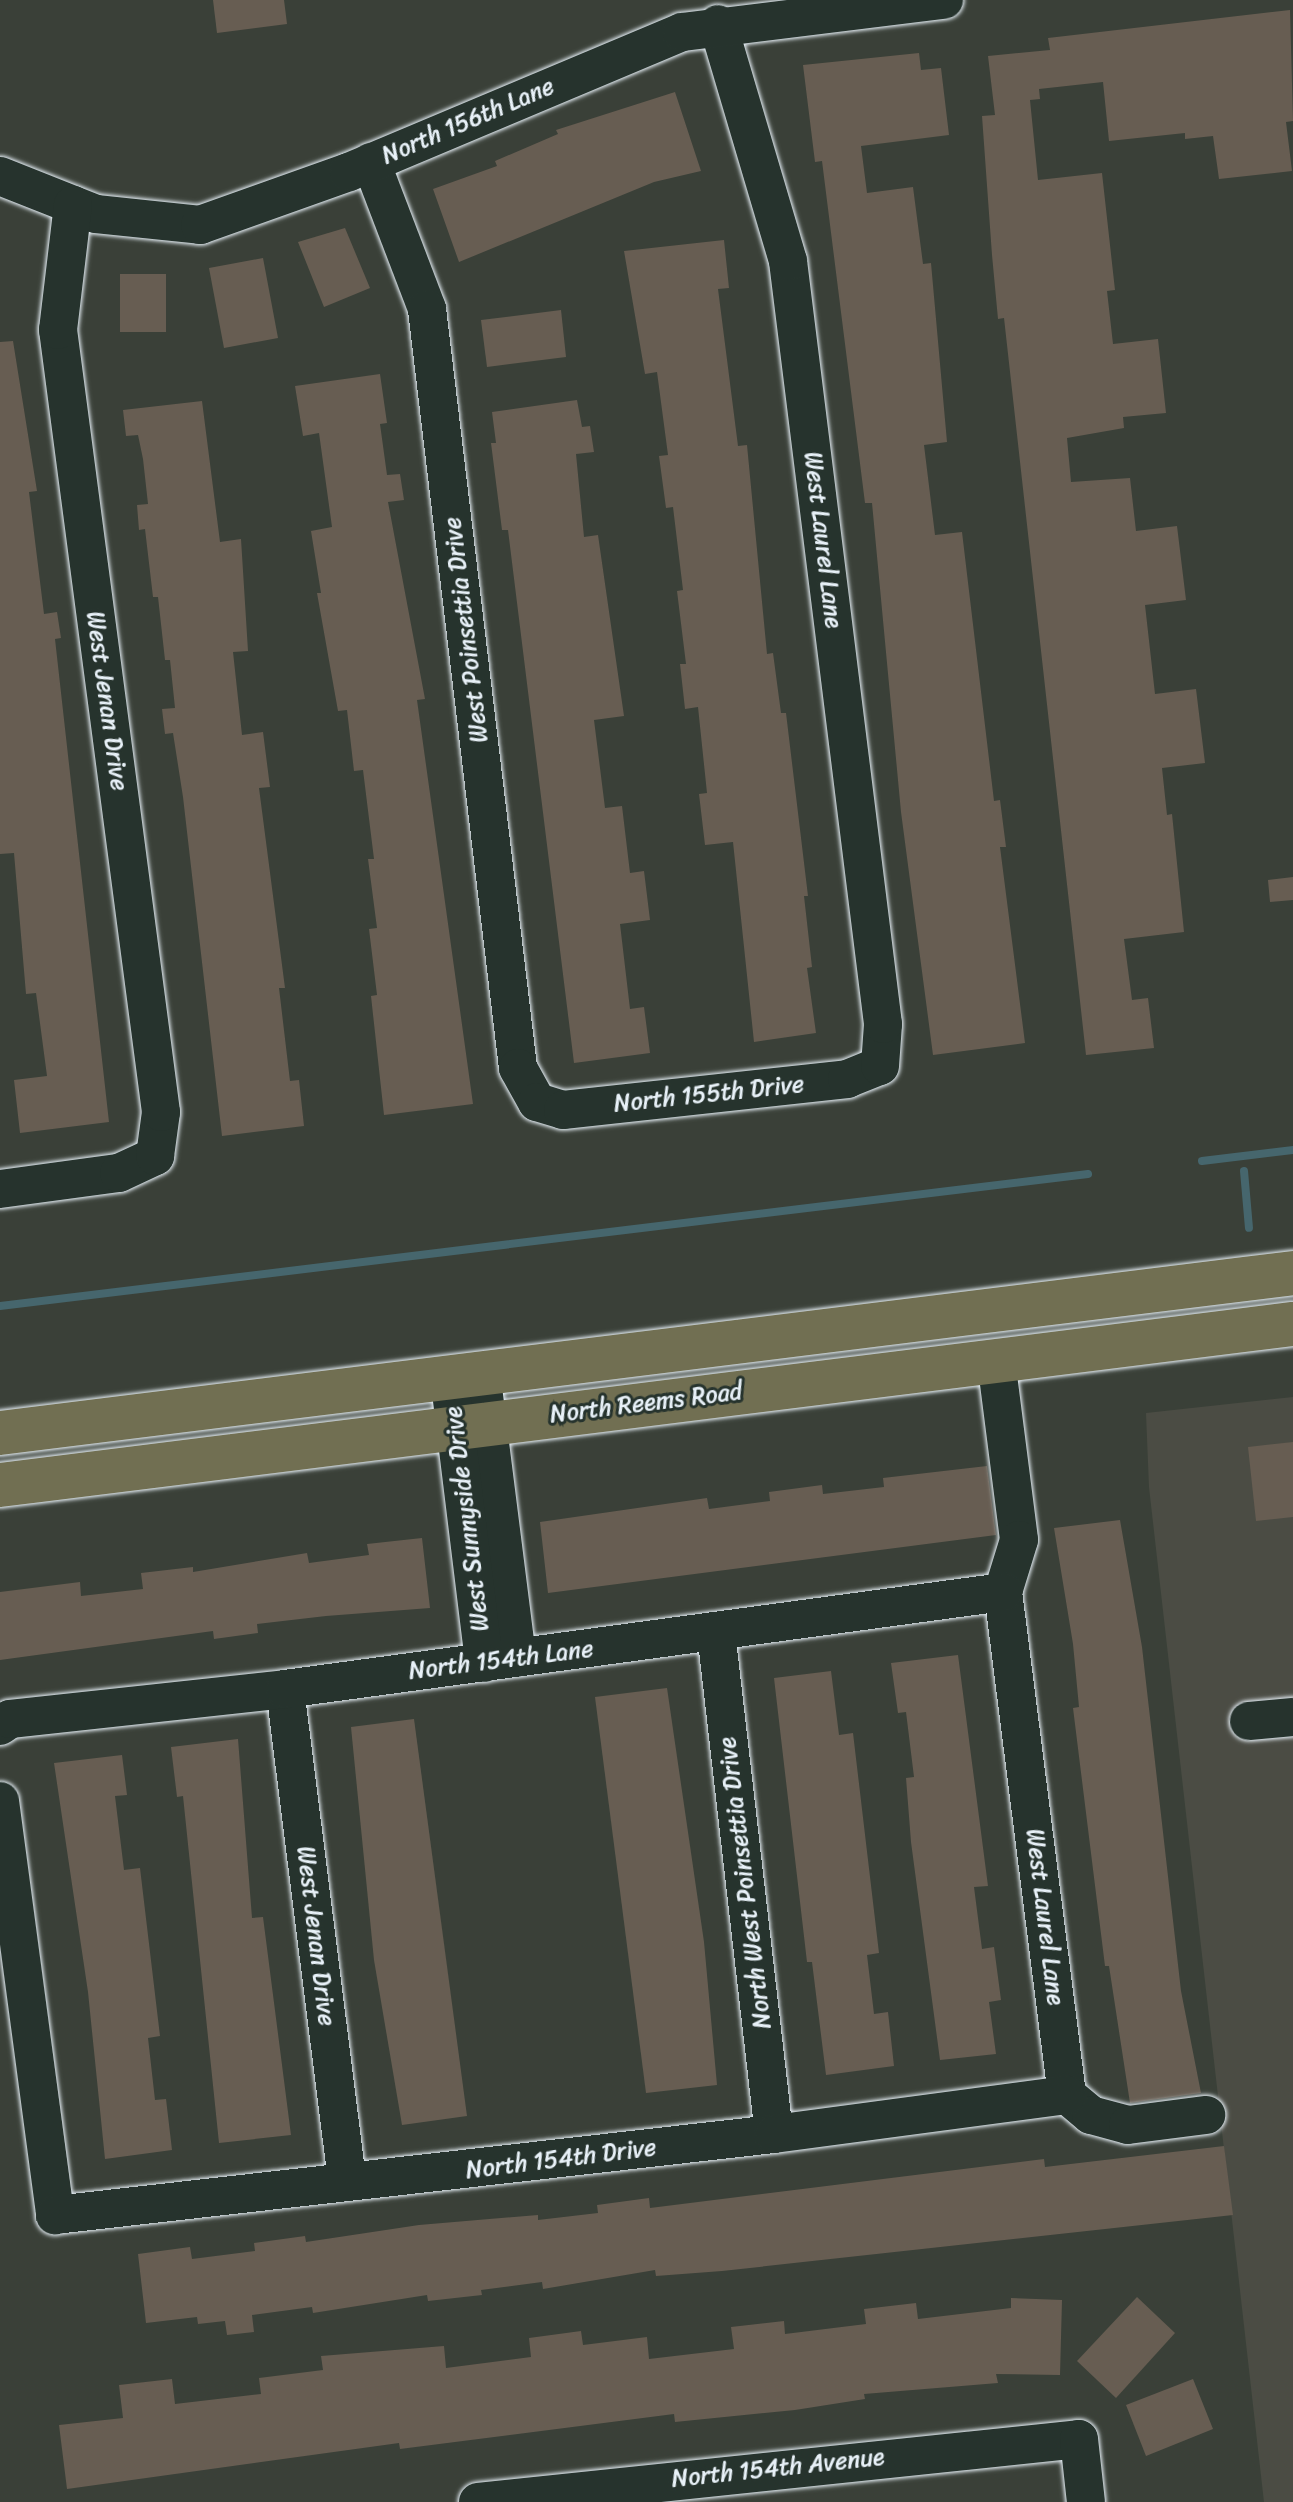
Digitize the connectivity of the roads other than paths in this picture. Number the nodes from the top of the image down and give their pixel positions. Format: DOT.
graph roads {
  1 [pos="944,0"];
  2 [pos="880,3"];
  3 [pos="718,24"];
  4 [pos="371,162"];
  5 [pos="0,176"];
  6 [pos="73,205"];
  7 [pos="880,1066"];
  8 [pos="537,1102"];
  9 [pos="0,1189"];
  10 [pos="1293,1273"];
  11 [pos="1188,1285"];
  12 [pos="1293,1324"];
  13 [pos="1195,1335"];
  14 [pos="996,1360"];
  15 [pos="465,1374"];
  16 [pos="471,1425"];
  17 [pos="0,1433"];
  18 [pos="0,1485"];
  19 [pos="1003,1592"];
  20 [pos="716,1632"];
  21 [pos="500,1660"];
  22 [pos="285,1689"];
  23 [pos="1293,1717"];
  24 [pos="1249,1721"];
  25 [pos="0,1726"];
  26 [pos="0,1801"];
  27 [pos="1067,2095"];
  28 [pos="1206,2115"];
  29 [pos="774,2134"];
  30 [pos="347,2182"];
  31 [pos="730,2487"];
  32 [pos="478,2502"];
  33 [pos="1086,2502"];
  1 -- 2 [label="street, North 156th Lane"];
  2 -- 3 [label="street, North 156th Lane"];
  3 -- 4 [label="street, North 156th Lane"];
  3 -- 7 [label="street, West Laurel Lane"];
  4 -- 6 [label="street, North 156th Lane"];
  4 -- 8 [label="street, West Poinsettia Drive"];
  5 -- 6 [label="street, North 156th Lane"];
  6 -- 9 [label="street, West Jenan Drive"];
  7 -- 8 [label="street, North 155th Drive"];
  10 -- 11 [label="main road"];
  11 -- 13 [label="main road"];
  11 -- 15 [label="main road"];
  12 -- 13 [label="main road, North Reems Road"];
  13 -- 14 [label="main road, North Reems Road"];
  14 -- 16 [label="main road, North Reems Road"];
  14 -- 19 [label="street"];
  15 -- 16 [label="street, West Sunnyside Drive"];
  15 -- 17 [label="main road"];
  16 -- 18 [label="main road, North Reems Road"];
  16 -- 21 [label="street, West Sunnyside Drive"];
  19 -- 20 [label="street, North 154th Lane"];
  19 -- 27 [label="street, West Laurel Lane"];
  20 -- 21 [label="street, North 154th Lane"];
  20 -- 29 [label="street, North West Poinsettia Drive"];
  21 -- 22 [label="street, North 154th Lane"];
  22 -- 25 [label="street, North 154th Lane"];
  22 -- 30 [label="street, West Jenan Drive"];
  23 -- 24 [label="street"];
  26 -- 30 [label="street, North 154th Drive"];
  27 -- 28 [label="street"];
  27 -- 29 [label="street, North 154th Drive"];
  29 -- 30 [label="street, North 154th Drive"];
  31 -- 32 [label="street, North 154th Avenue"];
  31 -- 33 [label="street, North 154th Avenue"];
}
